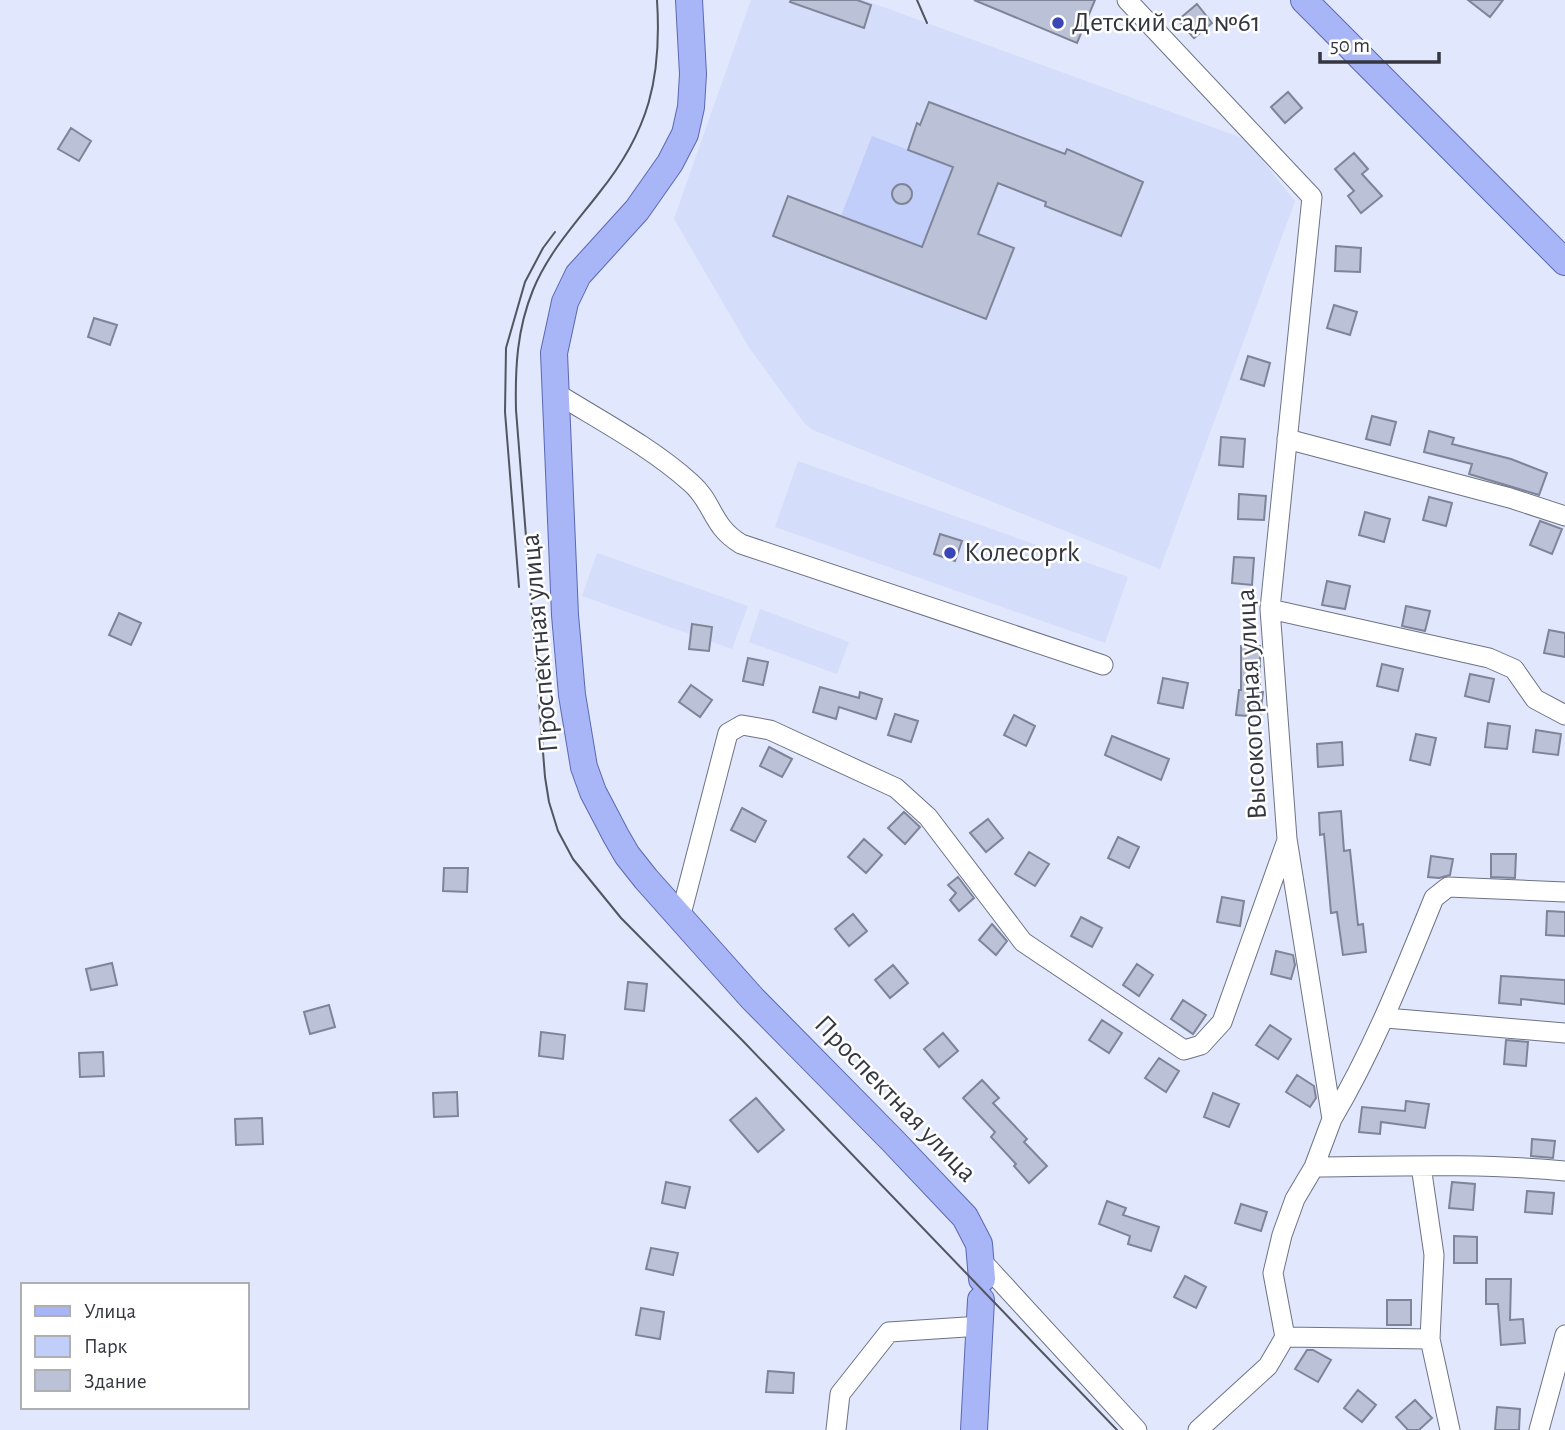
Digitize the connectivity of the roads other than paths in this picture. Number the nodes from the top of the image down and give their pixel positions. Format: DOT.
graph roads {
  1 [pos="689,0"];
  2 [pos="1127,0"];
  3 [pos="1304,0"];
  4 [pos="1565,262"];
  5 [pos="556,393"];
  6 [pos="1287,439"];
  7 [pos="1565,516"];
  8 [pos="1270,609"];
  9 [pos="1103,665"];
  10 [pos="1565,715"];
  11 [pos="1287,839"];
  12 [pos="1565,892"];
  13 [pos="680,918"];
  14 [pos="1386,1018"];
  15 [pos="1565,1032"];
  16 [pos="1332,1119"];
  17 [pos="1421,1166"];
  18 [pos="1314,1167"];
  19 [pos="1565,1171"];
  20 [pos="981,1291"];
  21 [pos="1565,1335"];
  22 [pos="1285,1337"];
  23 [pos="1430,1339"];
  24 [pos="836,1430"];
  25 [pos="974,1430"];
  26 [pos="1137,1430"];
  27 [pos="1198,1430"];
  28 [pos="1450,1430"];
  29 [pos="1539,1430"];
  1 -- 5 [label="main road, Проспектная улица"];
  2 -- 6 [label="street, Высокогорная улица"];
  3 -- 4 [label="main road"];
  5 -- 9 [label="street"];
  5 -- 13 [label="main road, Проспектная улица"];
  6 -- 7 [label="street"];
  6 -- 8 [label="street, Высокогорная улица"];
  8 -- 10 [label="street"];
  8 -- 11 [label="street, Высокогорная улица"];
  11 -- 13 [label="street"];
  11 -- 16 [label="street, Высокогорная улица"];
  12 -- 14 [label="street"];
  13 -- 20 [label="main road, Проспектная улица"];
  14 -- 15 [label="street"];
  14 -- 16 [label="street"];
  16 -- 18 [label="street, Высокогорная улица"];
  17 -- 18 [label="street"];
  17 -- 19 [label="street"];
  17 -- 23 [label="street"];
  18 -- 22 [label="street, Высокогорная улица"];
  20 -- 24 [label="street"];
  20 -- 25 [label="main road"];
  20 -- 26 [label="street"];
  21 -- 29 [label="street"];
  22 -- 23 [label="street"];
  22 -- 27 [label="street"];
  23 -- 28 [label="street"];
}
